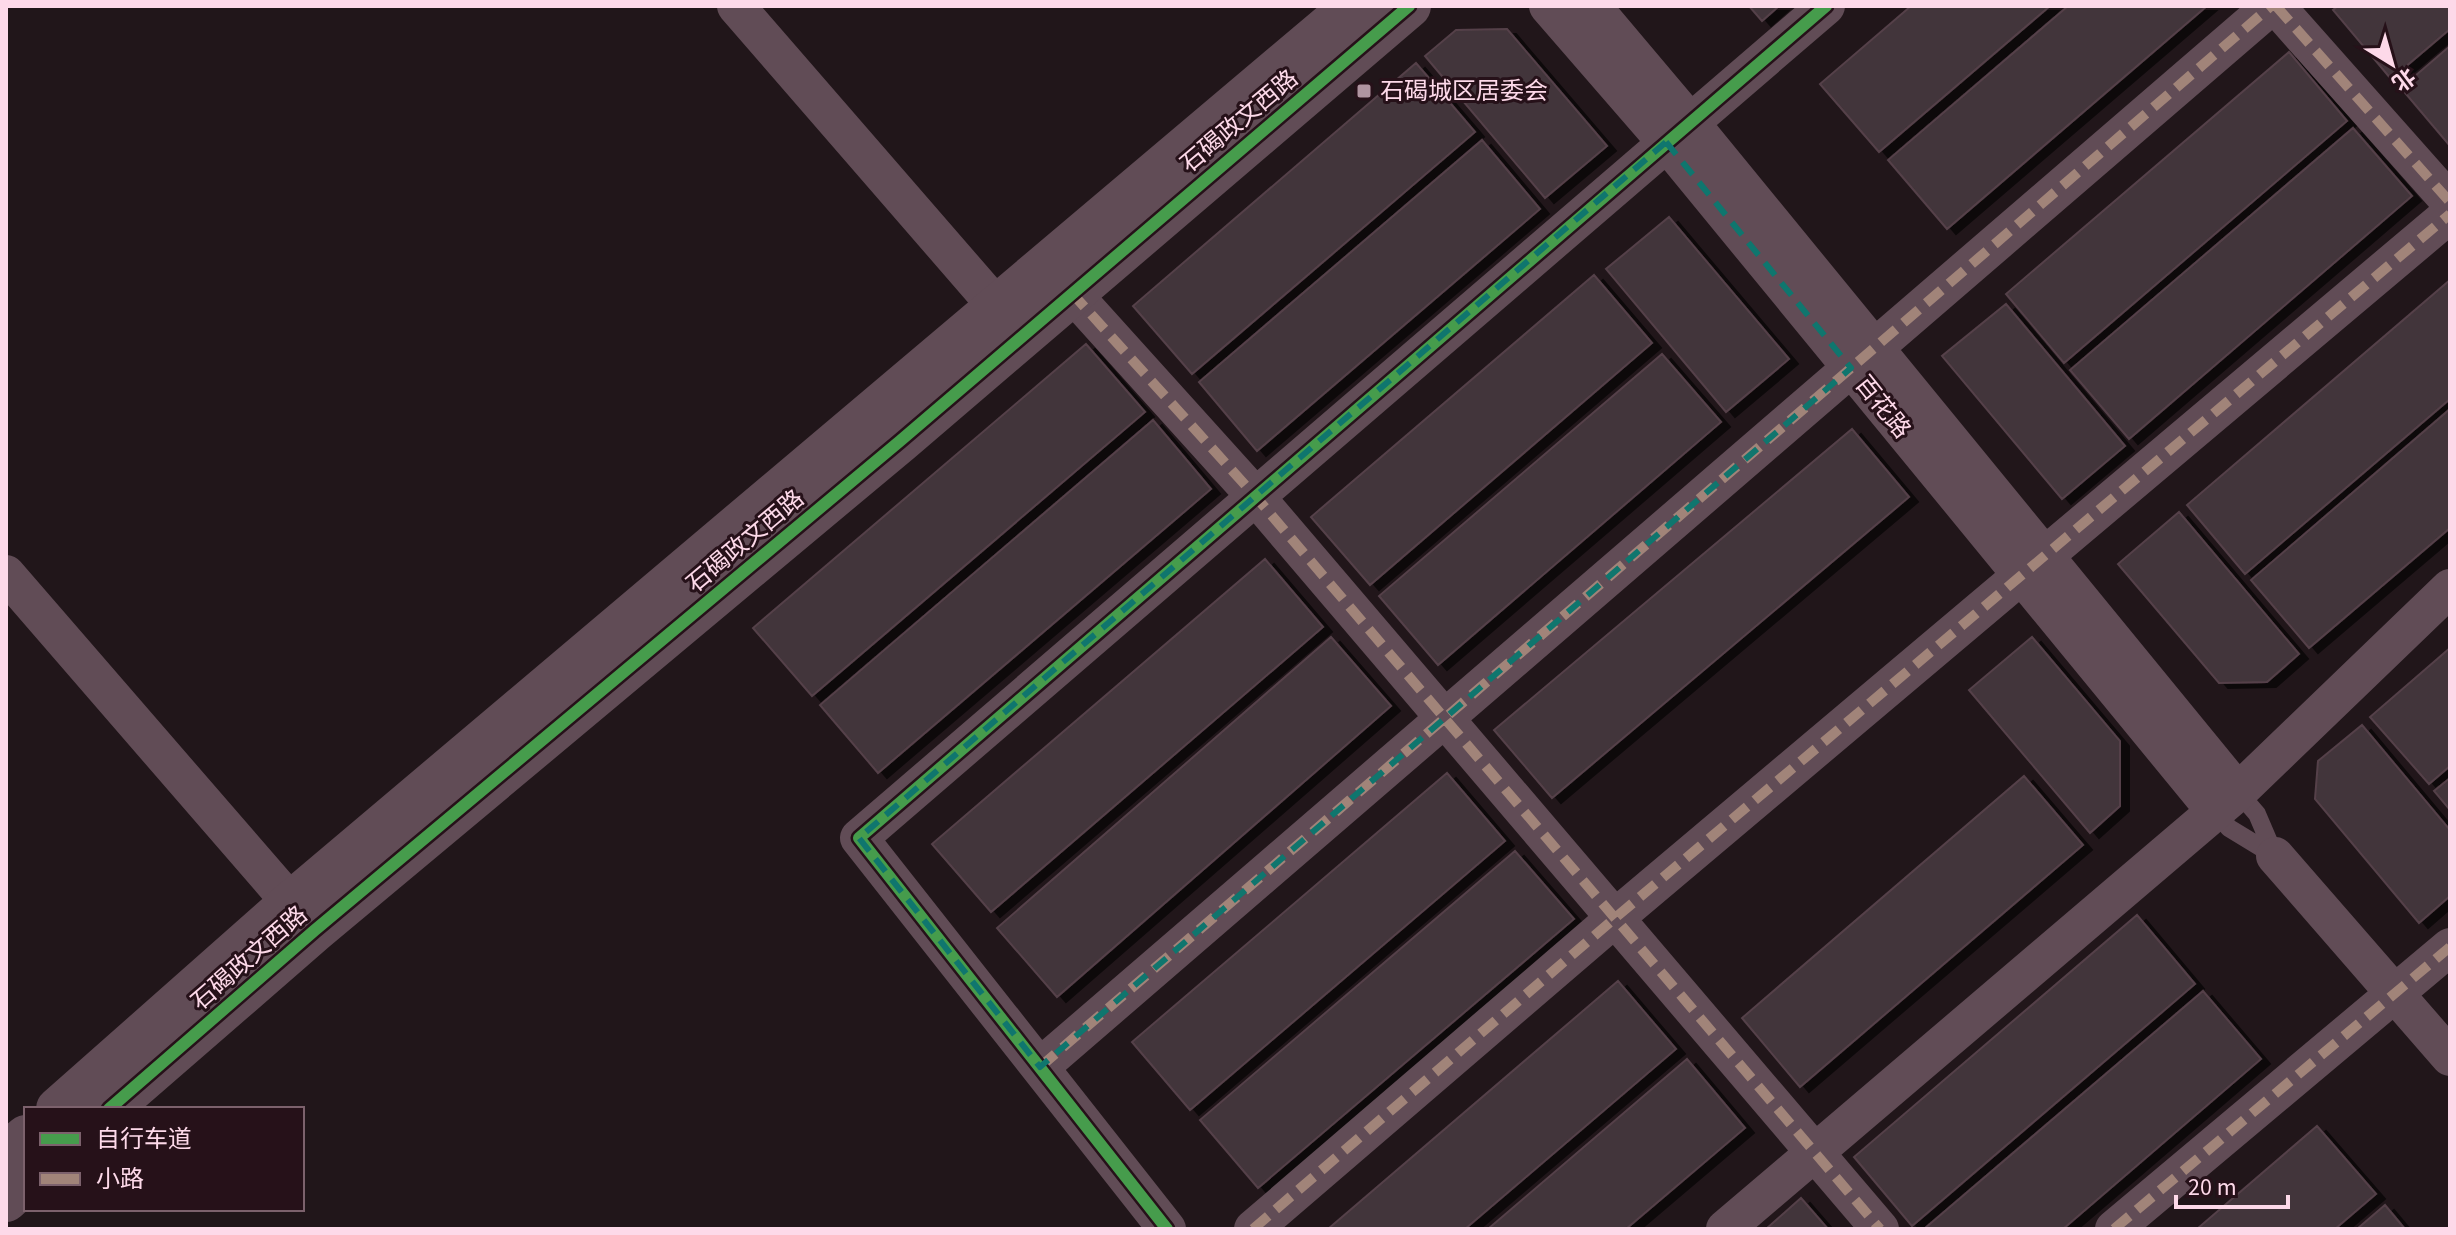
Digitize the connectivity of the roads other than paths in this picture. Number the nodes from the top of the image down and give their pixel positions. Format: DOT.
graph roads {
  1 [pos="736,6"];
  2 [pos="1353,6"];
  3 [pos="1409,6"];
  4 [pos="1548,6"];
  5 [pos="1592,6"];
  6 [pos="1826,6"];
  7 [pos="2274,6"];
  8 [pos="1678,132"];
  9 [pos="2450,202"];
  10 [pos="2450,214"];
  11 [pos="1071,292"];
  12 [pos="998,308"];
  13 [pos="1863,358"];
  14 [pos="1256,497"];
  15 [pos="2033,566"];
  16 [pos="6,574"];
  17 [pos="2450,588"];
  18 [pos="1445,718"];
  19 [pos="2227,801"];
  20 [pos="2275,856"];
  21 [pos="291,903"];
  22 [pos="1615,918"];
  23 [pos="2450,947"];
  24 [pos="2395,995"];
  25 [pos="2450,1057"];
  26 [pos="1040,1067"];
  27 [pos="60,1107"];
  28 [pos="111,1107"];
  29 [pos="24,1139"];
  30 [pos="1815,1152"];
  31 [pos="6,1154"];
  32 [pos="24,1184"];
  33 [pos="6,1200"];
  34 [pos="1167,1229"];
  35 [pos="1253,1229"];
  36 [pos="1725,1229"];
  37 [pos="1880,1229"];
  38 [pos="2114,1229"];
  1 -- 12 [label="street"];
  2 -- 12 [label="street, 石碣政文西路"];
  3 -- 11 [label="street, 石碣政文西路"];
  4 -- 8 [label="street, 百花路"];
  5 -- 8 [label="street, 百花路"];
  6 -- 8 [label="street"];
  7 -- 9 [label="street"];
  7 -- 13 [label="street"];
  8 -- 13 [label="street, 百花路"];
  8 -- 14 [label="street"];
  10 -- 15 [label="street"];
  11 -- 14 [label="street"];
  11 -- 28 [label="street, 石碣政文西路"];
  12 -- 21 [label="street, 石碣政文西路"];
  13 -- 15 [label="street, 百花路"];
  13 -- 18 [label="street"];
  14 -- 18 [label="street"];
  14 -- 26 [label="street"];
  15 -- 19 [label="street, 百花路"];
  15 -- 22 [label="street"];
  16 -- 21 [label="street"];
  17 -- 19 [label="street"];
  18 -- 22 [label="street"];
  18 -- 26 [label="street"];
  19 -- 20 [label="lane"];
  19 -- 20 [label="lane"];
  19 -- 30 [label="street"];
  20 -- 24 [label="street"];
  21 -- 27 [label="street, 石碣政文西路"];
  22 -- 30 [label="street"];
  22 -- 35 [label="street"];
  23 -- 24 [label="street"];
  24 -- 25 [label="street"];
  24 -- 38 [label="street"];
  26 -- 34 [label="street"];
  29 -- 31 [label="street"];
  30 -- 36 [label="street"];
  30 -- 37 [label="street"];
  32 -- 33 [label="street"];
}
